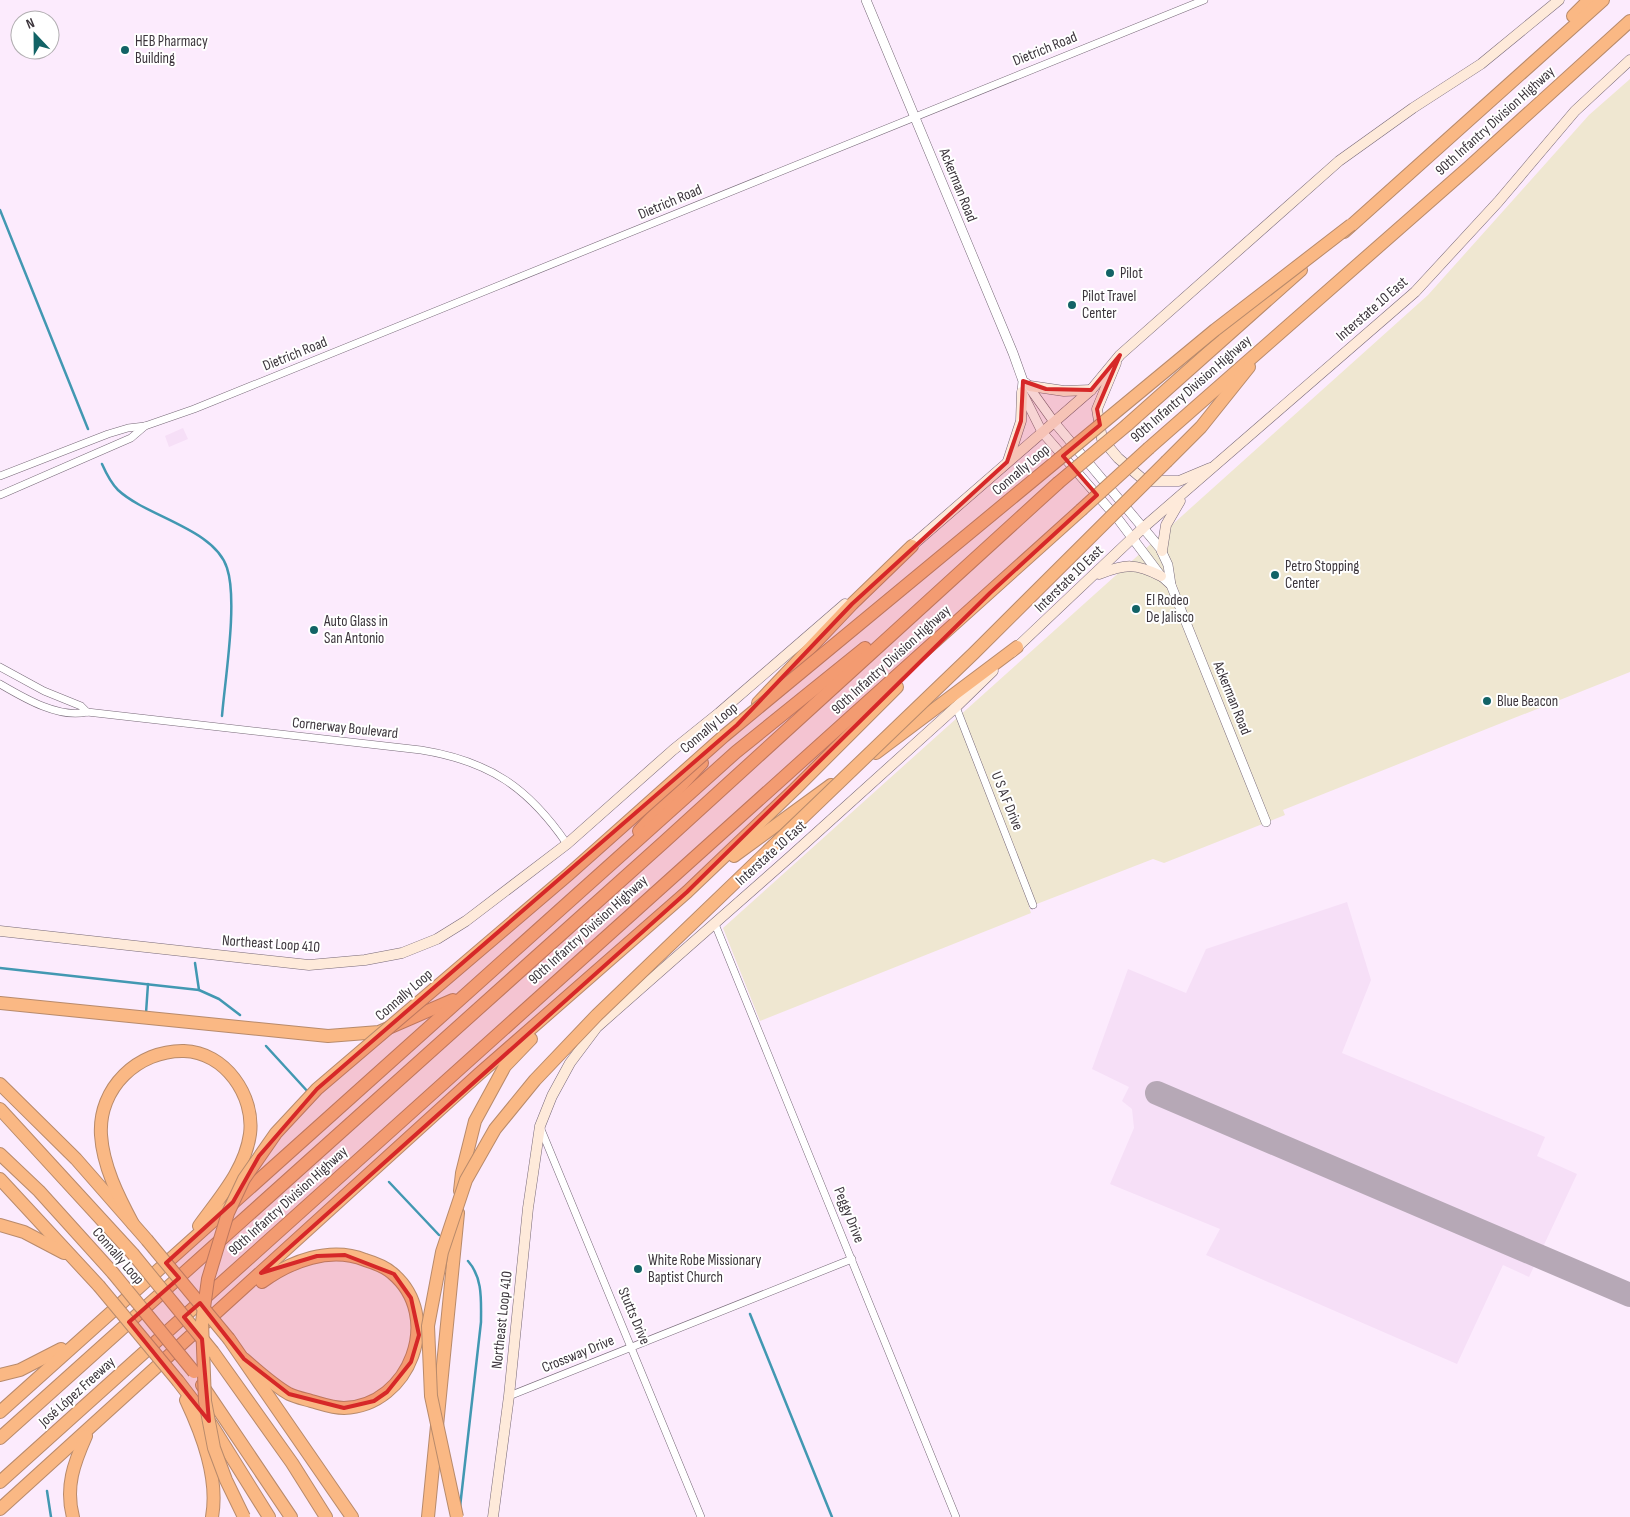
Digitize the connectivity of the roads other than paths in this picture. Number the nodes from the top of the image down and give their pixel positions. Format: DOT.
graph roads {
  1 [pos="866,0"];
  2 [pos="1204,0"];
  3 [pos="1559,0"];
  4 [pos="1589,0"];
  5 [pos="1603,0"];
  6 [pos="1630,21"];
  7 [pos="1630,60"];
  8 [pos="914,116"];
  9 [pos="1440,147"];
  10 [pos="1351,225"];
  11 [pos="1272,340"];
  12 [pos="1120,355"];
  13 [pos="1025,386"];
  14 [pos="1091,390"];
  15 [pos="1054,422"];
  16 [pos="145,426"];
  17 [pos="1042,432"];
  18 [pos="1007,462"];
  19 [pos="1218,465"];
  20 [pos="0,476"];
  21 [pos="1188,490"];
  22 [pos="0,494"];
  23 [pos="1144,527"];
  24 [pos="1133,538"];
  25 [pos="912,546"];
  26 [pos="1162,551"];
  27 [pos="978,556"];
  28 [pos="1095,575"];
  29 [pos="1161,576"];
  30 [pos="1171,585"];
  31 [pos="990,593"];
  32 [pos="1017,648"];
  33 [pos="0,667"];
  34 [pos="0,684"];
  35 [pos="956,707"];
  36 [pos="87,712"];
  37 [pos="1266,822"];
  38 [pos="567,844"];
  39 [pos="617,858"];
  40 [pos="686,892"];
  41 [pos="1033,905"];
  42 [pos="715,924"];
  43 [pos="0,931"];
  44 [pos="476,984"];
  45 [pos="584,984"];
  46 [pos="0,1003"];
  47 [pos="0,1084"];
  48 [pos="0,1109"];
  49 [pos="540,1126"];
  50 [pos="0,1154"];
  51 [pos="0,1179"];
  52 [pos="133,1224"];
  53 [pos="0,1225"];
  54 [pos="185,1245"];
  55 [pos="852,1259"];
  56 [pos="84,1268"];
  57 [pos="154,1300"];
  58 [pos="224,1307"];
  59 [pos="100,1322"];
  60 [pos="175,1326"];
  61 [pos="632,1346"];
  62 [pos="244,1359"];
  63 [pos="0,1376"];
  64 [pos="178,1381"];
  65 [pos="509,1396"];
  66 [pos="0,1412"];
  67 [pos="89,1429"];
  68 [pos="0,1438"];
  69 [pos="0,1482"];
  70 [pos="0,1509"];
  71 [pos="73,1517"];
  72 [pos="212,1517"];
  73 [pos="244,1517"];
  74 [pos="270,1517"];
  75 [pos="291,1517"];
  76 [pos="326,1517"];
  77 [pos="352,1517"];
  78 [pos="428,1517"];
  79 [pos="457,1517"];
  80 [pos="493,1517"];
  81 [pos="701,1517"];
  82 [pos="956,1517"];
  1 -- 8 [label="street, Ackerman Road"];
  2 -- 8 [label="street, Dietrich Road"];
  3 -- 12 [label="main road"];
  4 -- 9 [label="highway"];
  5 -- 9 [label="highway, 90th Infantry Division Highway"];
  6 -- 11 [label="highway, 90th Infantry Division Highway"];
  7 -- 19 [label="main road, Interstate 10 East"];
  8 -- 13 [label="street, Ackerman Road"];
  8 -- 16 [label="street, Dietrich Road"];
  9 -- 10 [label="highway, 90th Infantry Division Highway"];
  10 -- 27 [label="highway, 90th Infantry Division Highway, bridge"];
  10 -- 73 [label="highway, Connally Loop, bridge"];
  11 -- 31 [label="highway, 90th Infantry Division Highway, bridge"];
  11 -- 79 [label="highway, bridge"];
  12 -- 14 [label="main road"];
  12 -- 19 [label="main road"];
  13 -- 14 [label="main road"];
  13 -- 15 [label="street, Ackerman Road"];
  13 -- 17 [label="street, Ackerman Road"];
  13 -- 18 [label="main road"];
  14 -- 15 [label="main road"];
  15 -- 17 [label="main road"];
  15 -- 23 [label="street, Ackerman Road"];
  16 -- 20 [label="street, Dietrich Road"];
  16 -- 22 [label="street, Dietrich Road"];
  17 -- 18 [label="main road"];
  17 -- 24 [label="street, Ackerman Road"];
  18 -- 25 [label="main road"];
  19 -- 21 [label="main road, Interstate 10 East"];
  21 -- 23 [label="main road, Interstate 10 East"];
  21 -- 26 [label="main road"];
  23 -- 24 [label="main road, Interstate 10 East"];
  23 -- 26 [label="street, Ackerman Road"];
  24 -- 28 [label="main road, Interstate 10 East"];
  24 -- 29 [label="street, Ackerman Road"];
  25 -- 38 [label="main road"];
  25 -- 39 [label="highway"];
  26 -- 30 [label="street, Ackerman Road"];
  27 -- 39 [label="highway"];
  27 -- 57 [label="highway, 90th Infantry Division Highway"];
  28 -- 29 [label="main road"];
  28 -- 32 [label="main road, Interstate 10 East"];
  29 -- 30 [label="street, Ackerman Road"];
  30 -- 37 [label="street, Ackerman Road"];
  31 -- 40 [label="highway"];
  31 -- 60 [label="highway, 90th Infantry Division Highway"];
  32 -- 35 [label="main road, Interstate 10 East"];
  32 -- 40 [label="highway"];
  33 -- 36 [label="street, Cornerway Boulevard"];
  34 -- 36 [label="street, Cornerway Boulevard"];
  35 -- 41 [label="street, U S A F Drive"];
  35 -- 42 [label="main road, Interstate 10 East"];
  36 -- 38 [label="street, Cornerway Boulevard"];
  38 -- 43 [label="main road, Northeast Loop 410"];
  39 -- 44 [label="highway"];
  40 -- 45 [label="highway"];
  42 -- 49 [label="main road, Interstate 10 East"];
  42 -- 55 [label="street, Peggy Drive"];
  44 -- 46 [label="highway"];
  44 -- 54 [label="highway"];
  45 -- 58 [label="highway"];
  45 -- 78 [label="highway"];
  47 -- 52 [label="highway"];
  48 -- 76 [label="highway, Connally Loop, bridge"];
  49 -- 61 [label="street, Stutts Drive"];
  49 -- 65 [label="main road, Northeast Loop 410"];
  50 -- 75 [label="highway, Connally Loop, bridge"];
  51 -- 56 [label="highway"];
  52 -- 54 [label="highway"];
  52 -- 62 [label="highway, bridge"];
  53 -- 56 [label="highway"];
  54 -- 59 [label="highway"];
  55 -- 61 [label="street, Crossway Drive"];
  55 -- 82 [label="street, Peggy Drive"];
  56 -- 64 [label="highway, bridge"];
  57 -- 68 [label="highway, José López Freeway"];
  58 -- 62 [label="highway"];
  58 -- 67 [label="highway"];
  59 -- 63 [label="highway"];
  59 -- 66 [label="highway"];
  60 -- 69 [label="highway, José López Freeway"];
  61 -- 65 [label="street, Crossway Drive"];
  61 -- 81 [label="street, Stutts Drive"];
  62 -- 77 [label="highway"];
  64 -- 72 [label="highway"];
  64 -- 74 [label="highway"];
  65 -- 80 [label="main road, Northeast Loop 410"];
  67 -- 70 [label="highway"];
  67 -- 71 [label="highway"];
}
